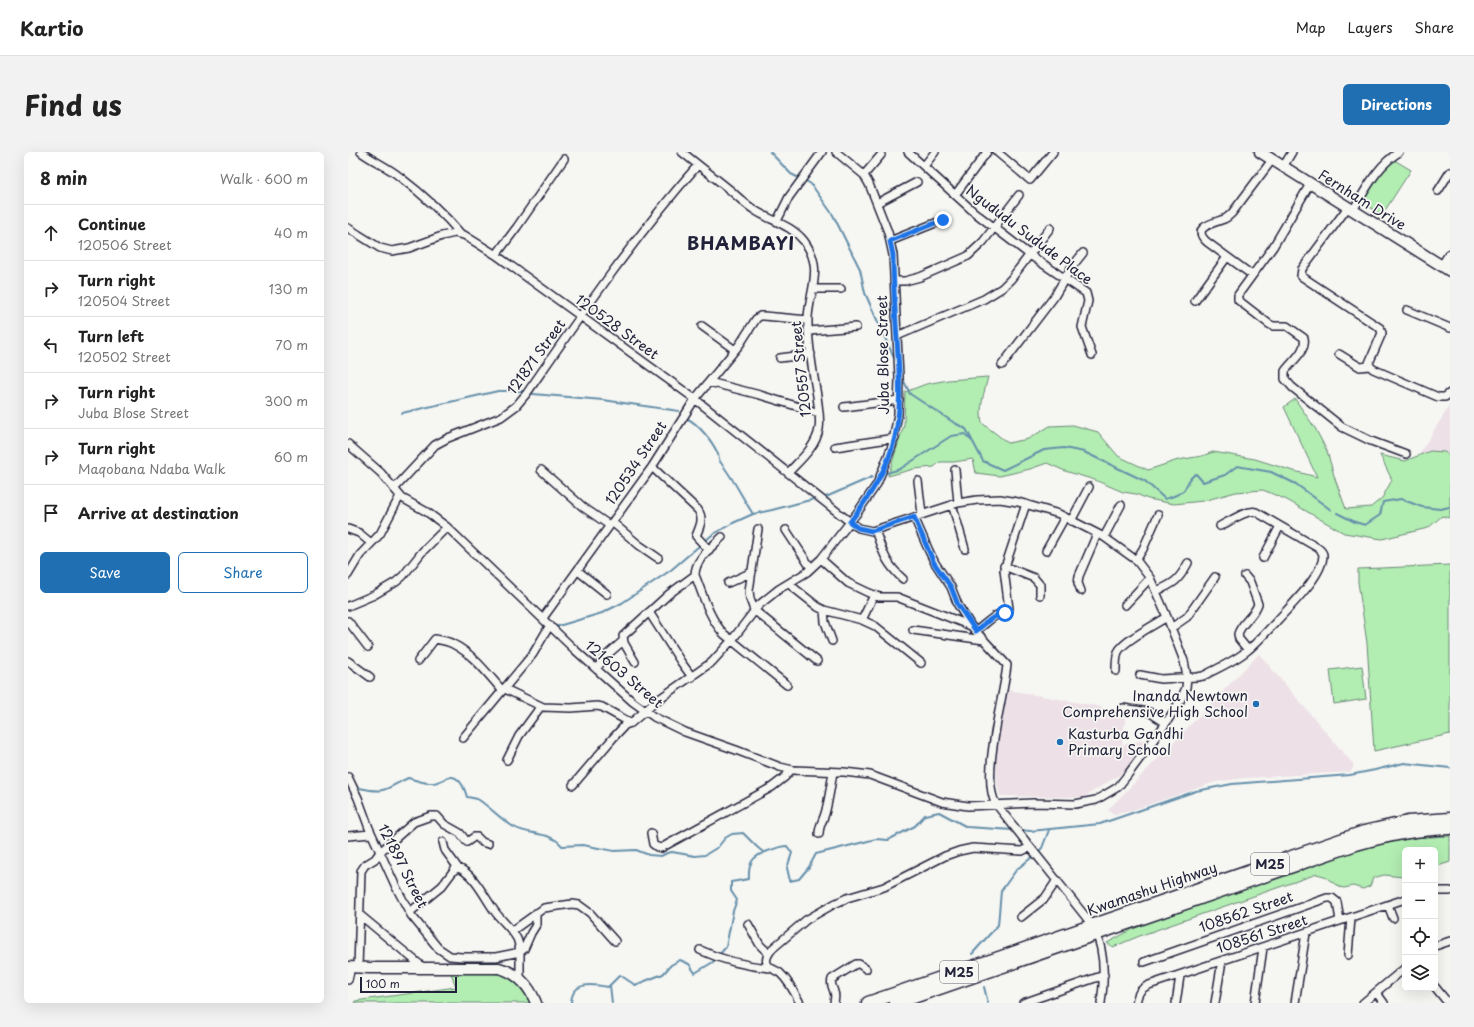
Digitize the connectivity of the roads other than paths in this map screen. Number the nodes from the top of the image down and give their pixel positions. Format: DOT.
graph roads {
  1 [pos="361,152"];
  2 [pos="682,152"];
  3 [pos="822,152"];
  4 [pos="836,152"];
  5 [pos="908,152"];
  6 [pos="935,152"];
  7 [pos="987,152"];
  8 [pos="997,152"];
  9 [pos="1042,152"];
  10 [pos="1260,152"];
  11 [pos="1292,152"];
  12 [pos="1399,152"];
  13 [pos="880,154"];
  14 [pos="1051,155"];
  15 [pos="564,159"];
  16 [pos="1272,160"];
  17 [pos="698,165"];
  18 [pos="924,166"];
  19 [pos="1283,167"];
  20 [pos="1450,172"];
  21 [pos="864,175"];
  22 [pos="917,182"];
  23 [pos="1310,184"];
  24 [pos="1438,191"];
  25 [pos="954,195"];
  26 [pos="1019,195"];
  27 [pos="877,203"];
  28 [pos="1350,209"];
  29 [pos="943,220"];
  30 [pos="777,221"];
  31 [pos="993,228"];
  32 [pos="1050,228"];
  33 [pos="349,229"];
  34 [pos="461,234"];
  35 [pos="890,241"];
  36 [pos="1083,253"];
  37 [pos="496,255"];
  38 [pos="1030,255"];
  39 [pos="1450,255"];
  40 [pos="1227,257"];
  41 [pos="1446,269"];
  42 [pos="1252,275"];
  43 [pos="1065,280"];
  44 [pos="894,281"];
  45 [pos="814,289"];
  46 [pos="841,289"];
  47 [pos="1195,301"];
  48 [pos="1407,310"];
  49 [pos="581,316"];
  50 [pos="808,320"];
  51 [pos="702,326"];
  52 [pos="856,327"];
  53 [pos="1450,328"];
  54 [pos="809,331"];
  55 [pos="897,336"];
  56 [pos="735,350"];
  57 [pos="811,354"];
  58 [pos="1339,354"];
  59 [pos="1092,355"];
  60 [pos="780,358"];
  61 [pos="1002,365"];
  62 [pos="1370,366"];
  63 [pos="709,382"];
  64 [pos="1450,393"];
  65 [pos="695,399"];
  66 [pos="899,400"];
  67 [pos="844,407"];
  68 [pos="819,413"];
  69 [pos="895,438"];
  70 [pos="348,444"];
  71 [pos="835,447"];
  72 [pos="1406,454"];
  73 [pos="652,467"];
  74 [pos="541,470"];
  75 [pos="955,470"];
  76 [pos="788,473"];
  77 [pos="918,481"];
  78 [pos="1089,487"];
  79 [pos="394,489"];
  80 [pos="400,496"];
  81 [pos="955,504"];
  82 [pos="1026,504"];
  83 [pos="1121,505"];
  84 [pos="1158,515"];
  85 [pos="918,516"];
  86 [pos="1068,519"];
  87 [pos="850,522"];
  88 [pos="610,524"];
  89 [pos="1220,526"];
  90 [pos="1280,526"];
  91 [pos="447,528"];
  92 [pos="348,529"];
  93 [pos="758,529"];
  94 [pos="786,530"];
  95 [pos="875,530"];
  96 [pos="1100,536"];
  97 [pos="722,537"];
  98 [pos="371,542"];
  99 [pos="707,548"];
  100 [pos="965,549"];
  101 [pos="1046,551"];
  102 [pos="658,558"];
  103 [pos="1263,558"];
  104 [pos="821,559"];
  105 [pos="1136,560"];
  106 [pos="1188,563"];
  107 [pos="1004,566"];
  108 [pos="811,568"];
  109 [pos="578,571"];
  110 [pos="752,572"];
  111 [pos="348,575"];
  112 [pos="695,575"];
  113 [pos="1215,576"];
  114 [pos="1245,576"];
  115 [pos="1150,578"];
  116 [pos="903,579"];
  117 [pos="728,583"];
  118 [pos="789,584"];
  119 [pos="1080,591"];
  120 [pos="1156,591"];
  121 [pos="607,594"];
  122 [pos="874,595"];
  123 [pos="1040,595"];
  124 [pos="1125,605"];
  125 [pos="348,606"];
  126 [pos="754,610"];
  127 [pos="824,610"];
  128 [pos="649,612"];
  129 [pos="1167,617"];
  130 [pos="543,618"];
  131 [pos="862,620"];
  132 [pos="348,621"];
  133 [pos="550,625"];
  134 [pos="974,628"];
  135 [pos="1171,628"];
  136 [pos="913,630"];
  137 [pos="732,640"];
  138 [pos="984,640"];
  139 [pos="623,641"];
  140 [pos="832,641"];
  141 [pos="368,647"];
  142 [pos="1248,650"];
  143 [pos="348,661"];
  144 [pos="418,661"];
  145 [pos="817,661"];
  146 [pos="635,662"];
  147 [pos="921,663"];
  148 [pos="596,669"];
  149 [pos="1116,671"];
  150 [pos="1140,675"];
  151 [pos="370,677"];
  152 [pos="692,677"];
  153 [pos="1187,677"];
  154 [pos="787,685"];
  155 [pos="505,689"];
  156 [pos="541,706"];
  157 [pos="1123,708"];
  158 [pos="644,711"];
  159 [pos="631,723"];
  160 [pos="1166,723"];
  161 [pos="463,738"];
  162 [pos="507,760"];
  163 [pos="791,770"];
  164 [pos="833,772"];
  165 [pos="348,777"];
  166 [pos="573,785"];
  167 [pos="996,804"];
  168 [pos="1450,819"];
  169 [pos="1450,828"];
  170 [pos="650,833"];
  171 [pos="371,834"];
  172 [pos="819,834"];
  173 [pos="348,836"];
  174 [pos="443,842"];
  175 [pos="488,844"];
  176 [pos="1030,846"];
  177 [pos="380,852"];
  178 [pos="458,868"];
  179 [pos="1058,880"];
  180 [pos="1438,891"];
  181 [pos="1450,891"];
  182 [pos="1402,900"];
  183 [pos="1388,905"];
  184 [pos="410,912"];
  185 [pos="536,913"];
  186 [pos="360,915"];
  187 [pos="1021,918"];
  188 [pos="1351,918"];
  189 [pos="1393,918"];
  190 [pos="1340,921"];
  191 [pos="748,924"];
  192 [pos="1095,930"];
  193 [pos="512,931"];
  194 [pos="1306,934"];
  195 [pos="616,941"];
  196 [pos="1450,941"];
  197 [pos="1438,945"];
  198 [pos="1263,948"];
  199 [pos="700,950"];
  200 [pos="520,952"];
  201 [pos="768,953"];
  202 [pos="1348,955"];
  203 [pos="1222,961"];
  204 [pos="1144,962"];
  205 [pos="424,968"];
  206 [pos="770,968"];
  207 [pos="866,969"];
  208 [pos="1402,970"];
  209 [pos="350,971"];
  210 [pos="1104,976"];
  211 [pos="1180,976"];
  212 [pos="520,978"];
  213 [pos="1438,991"];
  214 [pos="1376,992"];
  215 [pos="536,1003"];
  216 [pos="800,1003"];
  217 [pos="834,1003"];
  218 [pos="868,1003"];
  219 [pos="896,1003"];
  220 [pos="1023,1003"];
  221 [pos="1101,1003"];
  222 [pos="1136,1003"];
  223 [pos="1176,1003"];
  224 [pos="1215,1003"];
  225 [pos="1255,1003"];
  226 [pos="1295,1003"];
  227 [pos="1363,1003"];
  228 [pos="1384,1003"];
  229 [pos="1448,1003"];
  1 -- 34 [label="street, 120528 Street"];
  2 -- 17 [label="street, 120557 Street"];
  3 -- 30 [label="street"];
  4 -- 21 [label="street, Juba Blose Street"];
  5 -- 18 [label="street, Ngududu Sudude Place"];
  6 -- 18 [label="street"];
  7 -- 25 [label="street"];
  8 -- 14 [label="street"];
  9 -- 14 [label="street"];
  10 -- 16 [label="street, Fernham Drive"];
  11 -- 19 [label="street"];
  12 -- 28 [label="street"];
  13 -- 21 [label="street"];
  15 -- 37 [label="street"];
  16 -- 19 [label="street, Fernham Drive"];
  16 -- 40 [label="street"];
  17 -- 30 [label="street, 120557 Street"];
  17 -- 49 [label="street, 121871 Street"];
  18 -- 25 [label="street, Ngududu Sudude Place"];
  19 -- 23 [label="street, Fernham Drive"];
  20 -- 24 [label="street"];
  21 -- 27 [label="street, Juba Blose Street"];
  22 -- 27 [label="street"];
  23 -- 28 [label="street, Fernham Drive"];
  23 -- 42 [label="street"];
  25 -- 31 [label="street, Ngududu Sudude Place"];
  26 -- 31 [label="street"];
  27 -- 35 [label="street, Juba Blose Street"];
  28 -- 41 [label="street, Fernham Drive"];
  28 -- 62 [label="street"];
  29 -- 35 [label="street"];
  30 -- 45 [label="street, 120557 Street"];
  31 -- 38 [label="street, Ngududu Sudude Place"];
  31 -- 44 [label="street"];
  32 -- 38 [label="street"];
  33 -- 34 [label="street"];
  34 -- 37 [label="street, 120528 Street"];
  35 -- 44 [label="street, Juba Blose Street"];
  36 -- 43 [label="street"];
  37 -- 49 [label="street, 120528 Street"];
  38 -- 43 [label="street, Ngududu Sudude Place"];
  38 -- 55 [label="street"];
  39 -- 41 [label="street"];
  40 -- 42 [label="street"];
  40 -- 47 [label="street"];
  42 -- 72 [label="street"];
  43 -- 59 [label="street, Ngududu Sudude Place"];
  43 -- 61 [label="street"];
  44 -- 55 [label="street, Juba Blose Street"];
  45 -- 46 [label="street"];
  45 -- 50 [label="street, 120557 Street"];
  48 -- 53 [label="street"];
  49 -- 65 [label="street, 120528 Street"];
  49 -- 79 [label="street, 121871 Street"];
  50 -- 54 [label="street, 120557 Street"];
  50 -- 56 [label="street, 120534 Street"];
  51 -- 56 [label="street"];
  52 -- 54 [label="street"];
  54 -- 57 [label="street, 120557 Street"];
  55 -- 66 [label="street, Juba Blose Street"];
  56 -- 63 [label="street, 120534 Street"];
  57 -- 60 [label="street"];
  57 -- 68 [label="street, 120557 Street"];
  58 -- 62 [label="street"];
  62 -- 64 [label="street"];
  63 -- 65 [label="street, 120534 Street"];
  63 -- 68 [label="street"];
  65 -- 73 [label="street, 120534 Street"];
  65 -- 76 [label="street, 120528 Street"];
  66 -- 67 [label="street"];
  66 -- 69 [label="street, Juba Blose Street"];
  68 -- 76 [label="street, 120557 Street"];
  69 -- 71 [label="street"];
  69 -- 87 [label="street, Juba Blose Street"];
  70 -- 79 [label="street, 121603 Street"];
  73 -- 88 [label="street, 120534 Street"];
  73 -- 99 [label="street"];
  74 -- 88 [label="street"];
  75 -- 81 [label="street"];
  76 -- 87 [label="street, 120528 Street"];
  77 -- 85 [label="street"];
  78 -- 86 [label="street"];
  79 -- 80 [label="street, 121603 Street"];
  80 -- 91 [label="street, 121603 Street"];
  80 -- 98 [label="street"];
  81 -- 82 [label="street"];
  81 -- 85 [label="street"];
  81 -- 100 [label="street"];
  82 -- 86 [label="street"];
  82 -- 107 [label="street"];
  83 -- 96 [label="street"];
  84 -- 105 [label="street"];
  85 -- 95 [label="street"];
  85 -- 134 [label="street"];
  86 -- 96 [label="street"];
  86 -- 101 [label="street"];
  87 -- 95 [label="street, 120528 Street"];
  87 -- 104 [label="street, Juba Blose Street"];
  88 -- 102 [label="street"];
  88 -- 109 [label="street, 120534 Street"];
  89 -- 90 [label="street"];
  90 -- 103 [label="street"];
  90 -- 142 [label="street"];
  91 -- 125 [label="street"];
  91 -- 130 [label="street, 121603 Street"];
  92 -- 98 [label="street"];
  93 -- 110 [label="street"];
  94 -- 108 [label="street"];
  95 -- 116 [label="street"];
  96 -- 105 [label="street"];
  96 -- 119 [label="street"];
  97 -- 99 [label="street"];
  98 -- 111 [label="street"];
  99 -- 112 [label="street"];
  104 -- 108 [label="street, Juba Blose Street"];
  104 -- 122 [label="street"];
  105 -- 115 [label="street"];
  106 -- 120 [label="street"];
  107 -- 123 [label="street"];
  107 -- 134 [label="street"];
  108 -- 118 [label="street, Juba Blose Street"];
  109 -- 121 [label="street"];
  109 -- 130 [label="street, 120534 Street"];
  110 -- 117 [label="street"];
  110 -- 126 [label="street"];
  112 -- 128 [label="street"];
  112 -- 137 [label="street"];
  113 -- 135 [label="street"];
  114 -- 142 [label="street"];
  115 -- 120 [label="street"];
  115 -- 124 [label="street"];
  118 -- 126 [label="street, Juba Blose Street"];
  118 -- 127 [label="street"];
  120 -- 129 [label="street"];
  122 -- 131 [label="street"];
  122 -- 134 [label="street"];
  126 -- 137 [label="street, Juba Blose Street"];
  126 -- 145 [label="street"];
  127 -- 131 [label="street"];
  127 -- 140 [label="street"];
  128 -- 139 [label="street"];
  128 -- 152 [label="street"];
  129 -- 135 [label="street"];
  129 -- 149 [label="street"];
  130 -- 133 [label="street, 121603 Street"];
  131 -- 147 [label="street"];
  132 -- 141 [label="street"];
  133 -- 148 [label="street, 121603 Street"];
  133 -- 155 [label="street"];
  134 -- 138 [label="street"];
  135 -- 153 [label="street"];
  136 -- 138 [label="street"];
  137 -- 152 [label="street, Juba Blose Street"];
  137 -- 154 [label="street"];
  138 -- 167 [label="street"];
  139 -- 146 [label="street"];
  139 -- 148 [label="street"];
  142 -- 153 [label="street"];
  143 -- 151 [label="street"];
  144 -- 155 [label="street"];
  148 -- 158 [label="street, 121603 Street"];
  150 -- 153 [label="street"];
  152 -- 158 [label="street, Juba Blose Street"];
  153 -- 160 [label="street, 121603 Street"];
  155 -- 156 [label="street"];
  155 -- 161 [label="street"];
  156 -- 159 [label="street"];
  156 -- 162 [label="street"];
  157 -- 160 [label="street"];
  158 -- 159 [label="street, Juba Blose Street"];
  158 -- 163 [label="street, 121603 Street"];
  159 -- 166 [label="street, Juba Blose Street"];
  160 -- 167 [label="street, 121603 Street"];
  163 -- 164 [label="street, 121603 Street"];
  163 -- 170 [label="street"];
  164 -- 167 [label="street, 121603 Street"];
  164 -- 172 [label="street"];
  165 -- 171 [label="street, 121897 Street"];
  167 -- 176 [label="street"];
  168 -- 192 [label="main road, Kwamashu Highway / M25"];
  169 -- 192 [label="main road, Kwamashu Highway / M25"];
  171 -- 173 [label="street"];
  171 -- 177 [label="street, 121897 Street"];
  174 -- 178 [label="street"];
  175 -- 177 [label="street"];
  176 -- 179 [label="street"];
  176 -- 201 [label="street"];
  177 -- 184 [label="street, 121897 Street"];
  177 -- 186 [label="street"];
  178 -- 184 [label="street"];
  178 -- 193 [label="street"];
  179 -- 187 [label="street"];
  179 -- 192 [label="street"];
  180 -- 181 [label="street"];
  182 -- 183 [label="street, 108561 Street"];
  183 -- 188 [label="street, 108561 Street"];
  183 -- 189 [label="street"];
  184 -- 200 [label="street, 121897 Street"];
  185 -- 193 [label="street"];
  185 -- 195 [label="street"];
  185 -- 200 [label="street"];
  186 -- 205 [label="street"];
  186 -- 209 [label="street"];
  188 -- 190 [label="street, 108561 Street"];
  188 -- 202 [label="street"];
  190 -- 194 [label="street, 108561 Street"];
  190 -- 204 [label="street, 108562 Street"];
  191 -- 201 [label="street"];
  192 -- 210 [label="street"];
  192 -- 218 [label="main road, Kwamashu Highway / M25"];
  192 -- 219 [label="main road, Kwamashu Highway / M25"];
  193 -- 200 [label="street"];
  194 -- 198 [label="street, 108561 Street"];
  194 -- 226 [label="street"];
  196 -- 197 [label="street"];
  198 -- 203 [label="street, 108561 Street"];
  198 -- 225 [label="street"];
  199 -- 206 [label="street"];
  200 -- 212 [label="street"];
  201 -- 206 [label="street"];
  203 -- 211 [label="street, 108561 Street"];
  203 -- 224 [label="street"];
  205 -- 209 [label="street"];
  205 -- 212 [label="street"];
  206 -- 216 [label="street"];
  207 -- 217 [label="street"];
  208 -- 214 [label="street"];
  210 -- 220 [label="street"];
  210 -- 221 [label="street"];
  211 -- 222 [label="street, 108561 Street"];
  211 -- 223 [label="street"];
  212 -- 215 [label="street"];
  213 -- 229 [label="street"];
  214 -- 227 [label="street"];
  214 -- 228 [label="street"];
}
